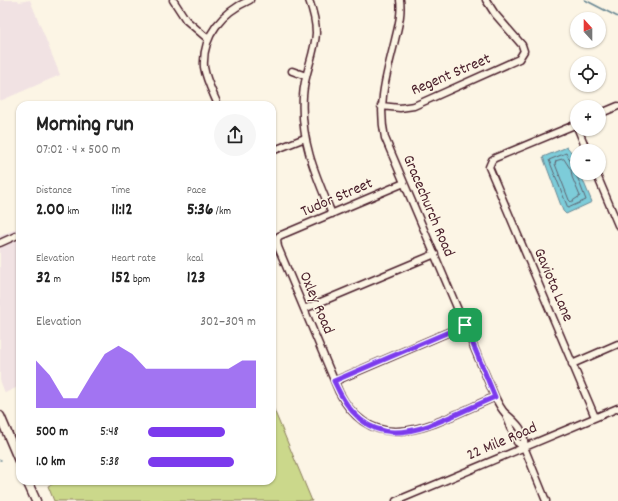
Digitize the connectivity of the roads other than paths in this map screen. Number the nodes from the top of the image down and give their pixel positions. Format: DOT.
graph roads {
  1 [pos="173,0"];
  2 [pos="250,0"];
  3 [pos="309,0"];
  4 [pos="400,0"];
  5 [pos="486,0"];
  6 [pos="208,39"];
  7 [pos="292,71"];
  8 [pos="306,76"];
  9 [pos="216,101"];
  10 [pos="381,106"];
  11 [pos="618,106"];
  12 [pos="606,111"];
  13 [pos="570,129"];
  14 [pos="305,138"];
  15 [pos="276,150"];
  16 [pos="599,180"];
  17 [pos="404,183"];
  18 [pos="332,214"];
  19 [pos="618,224"];
  20 [pos="16,236"];
  21 [pos="279,236"];
  22 [pos="0,243"];
  23 [pos="435,254"];
  24 [pos="304,309"];
  25 [pos="465,325"];
  26 [pos="618,344"];
  27 [pos="572,364"];
  28 [pos="334,381"];
  29 [pos="495,397"];
  30 [pos="618,408"];
  31 [pos="0,416"];
  32 [pos="595,417"];
  33 [pos="524,447"];
  34 [pos="16,454"];
  35 [pos="29,485"];
  36 [pos="36,501"];
  37 [pos="396,501"];
  38 [pos="546,501"];
  1 -- 6 [label="street"];
  2 -- 6 [label="street"];
  3 -- 8 [label="street"];
  4 -- 10 [label="street, Gracechurch Road"];
  5 -- 10 [label="street, Regent Street"];
  6 -- 9 [label="street"];
  7 -- 8 [label="street"];
  8 -- 14 [label="street"];
  10 -- 17 [label="street, Gracechurch Road"];
  11 -- 12 [label="street"];
  13 -- 27 [label="street, Gaviota Lane"];
  14 -- 15 [label="street"];
  14 -- 18 [label="street"];
  16 -- 19 [label="street"];
  17 -- 18 [label="street, Tudor Street"];
  17 -- 23 [label="street, Gracechurch Road"];
  18 -- 21 [label="street, Tudor Street"];
  20 -- 22 [label="street"];
  21 -- 24 [label="street, Oxley Road"];
  23 -- 24 [label="street"];
  23 -- 25 [label="street, Gracechurch Road"];
  24 -- 28 [label="street, Oxley Road"];
  25 -- 28 [label="street"];
  25 -- 29 [label="street, Gracechurch Road"];
  26 -- 27 [label="street"];
  27 -- 32 [label="street, Gaviota Lane"];
  28 -- 29 [label="street, Oxley Road"];
  29 -- 33 [label="street, Gracechurch Road"];
  30 -- 32 [label="street, 22 Mile Road"];
  31 -- 34 [label="main road"];
  32 -- 33 [label="street, 22 Mile Road"];
  33 -- 37 [label="street, 22 Mile Road"];
  33 -- 38 [label="street, Gracechurch Road"];
  35 -- 36 [label="main road"];
}
